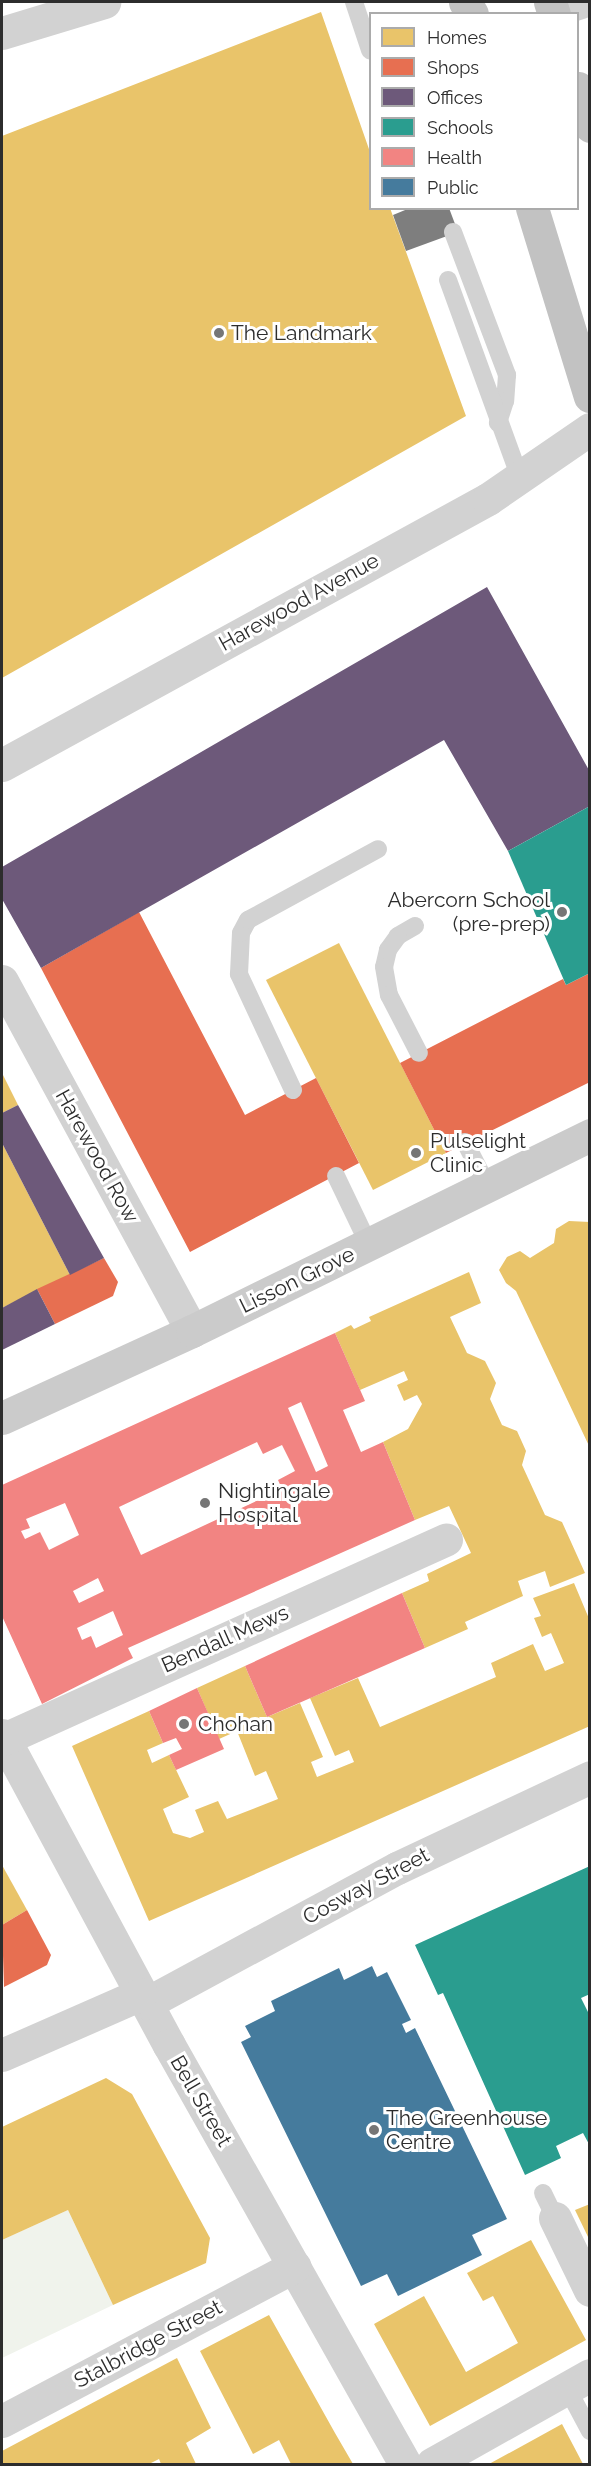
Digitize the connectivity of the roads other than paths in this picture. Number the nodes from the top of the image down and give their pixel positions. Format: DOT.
graph roads {
  1 [pos="104,2"];
  2 [pos="355,2"];
  3 [pos="369,16"];
  4 [pos="2,33"];
  5 [pos="369,47"];
  6 [pos="579,91"];
  7 [pos="590,126"];
  8 [pos="532,210"];
  9 [pos="453,232"];
  10 [pos="448,280"];
  11 [pos="590,396"];
  12 [pos="498,423"];
  13 [pos="590,429"];
  14 [pos="519,475"];
  15 [pos="2,765"];
  16 [pos="378,849"];
  17 [pos="415,926"];
  18 [pos="2,981"];
  19 [pos="419,1053"];
  20 [pos="293,1090"];
  21 [pos="590,1135"];
  22 [pos="465,1142"];
  23 [pos="336,1176"];
  24 [pos="487,1185"];
  25 [pos="369,1245"];
  26 [pos="192,1331"];
  27 [pos="2,1418"];
  28 [pos="446,1539"];
  29 [pos="3,1737"];
  30 [pos="590,1777"];
  31 [pos="144,1998"];
  32 [pos="2,2055"];
  33 [pos="549,2206"];
  34 [pos="295,2266"];
  35 [pos="590,2290"];
  36 [pos="578,2381"];
  37 [pos="2,2421"];
  38 [pos="590,2431"];
  39 [pos="405,2464"];
  40 [pos="432,2464"];
  1 -- 4 [label="street"];
  2 -- 3 [label="lane"];
  2 -- 5 [label="lane"];
  6 -- 7 [label="highway"];
  8 -- 11 [label="highway"];
  9 -- 12 [label="lane"];
  10 -- 12 [label="lane"];
  12 -- 14 [label="lane"];
  13 -- 14 [label="street, Harewood Avenue"];
  14 -- 15 [label="street, Harewood Avenue"];
  16 -- 20 [label="lane"];
  17 -- 19 [label="lane"];
  18 -- 26 [label="street, Harewood Row"];
  21 -- 24 [label="main road, Lisson Grove"];
  22 -- 24 [label="lane"];
  23 -- 25 [label="lane"];
  24 -- 25 [label="main road, Lisson Grove"];
  25 -- 26 [label="main road, Lisson Grove"];
  26 -- 27 [label="main road, Lisson Grove"];
  28 -- 29 [label="street, Bendall Mews"];
  29 -- 31 [label="street, Bell Street"];
  30 -- 31 [label="street, Cosway Street"];
  31 -- 32 [label="street, Cosway Street"];
  31 -- 34 [label="street, Bell Street"];
  33 -- 35 [label="street"];
  34 -- 37 [label="street, Stalbridge Street"];
  34 -- 39 [label="street, Bell Street"];
  36 -- 38 [label="lane"];
  36 -- 40 [label="street"];
}
